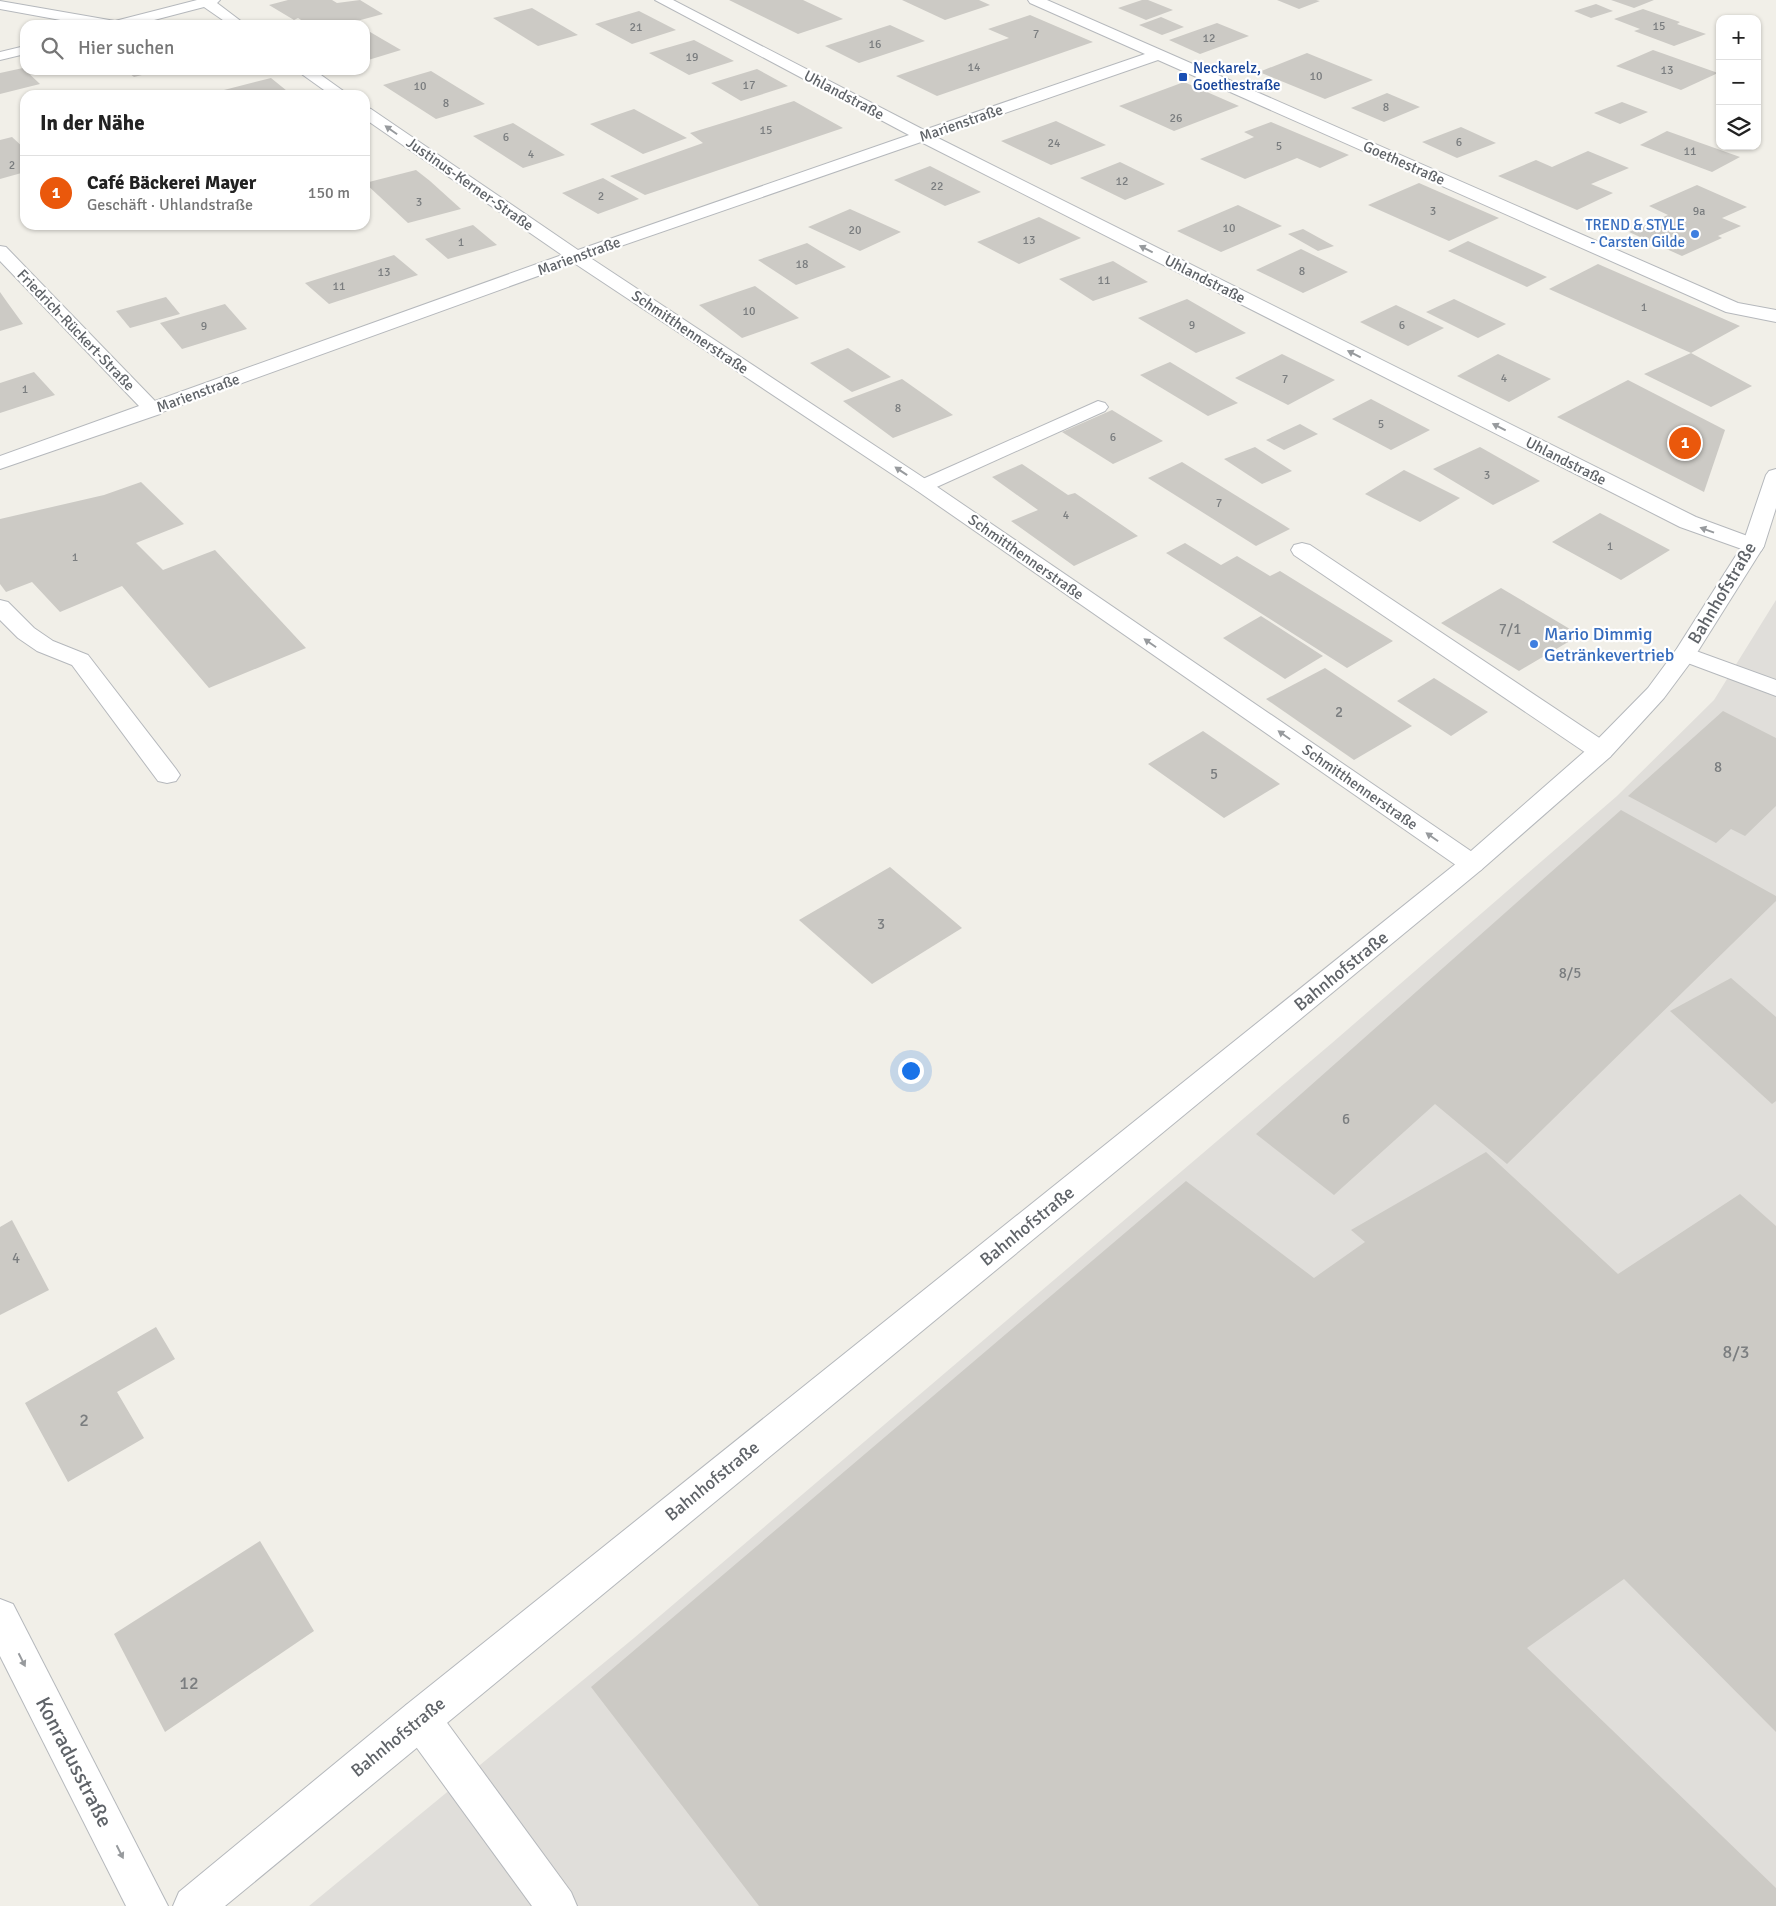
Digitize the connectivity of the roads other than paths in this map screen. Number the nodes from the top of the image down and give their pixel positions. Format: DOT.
graph roads {
  1 [pos="662,0"];
  2 [pos="1035,0"];
  3 [pos="209,1"];
  4 [pos="1082,3"];
  5 [pos="0,5"];
  6 [pos="1060,10"];
  7 [pos="84,20"];
  8 [pos="137,20"];
  9 [pos="233,20"];
  10 [pos="20,51"];
  11 [pos="1160,54"];
  12 [pos="0,56"];
  13 [pos="311,75"];
  14 [pos="334,90"];
  15 [pos="370,115"];
  16 [pos="922,136"];
  17 [pos="0,251"];
  18 [pos="576,256"];
  19 [pos="1776,316"];
  20 [pos="1098,407"];
  21 [pos="153,410"];
  22 [pos="0,463"];
  23 [pos="1776,475"];
  24 [pos="923,486"];
  25 [pos="1753,546"];
  26 [pos="1302,550"];
  27 [pos="0,607"];
  28 [pos="1685,654"];
  29 [pos="1776,688"];
  30 [pos="1601,751"];
  31 [pos="167,775"];
  32 [pos="1472,864"];
  33 [pos="0,1617"];
  34 [pos="420,1719"];
  35 [pos="148,1906"];
  36 [pos="193,1906"];
  37 [pos="557,1906"];
  1 -- 16 [label="street, Uhlandstraße"];
  2 -- 6 [label="street, Goethestraße"];
  3 -- 8 [label="street"];
  3 -- 9 [label="street"];
  4 -- 6 [label="street"];
  5 -- 7 [label="street"];
  6 -- 11 [label="street, Goethestraße"];
  10 -- 12 [label="street"];
  11 -- 16 [label="street, Marienstraße"];
  11 -- 19 [label="street, Goethestraße"];
  13 -- 14 [label="street"];
  18 -- 15 [label="street, Justinus-Kerner-Straße, one-way"];
  16 -- 18 [label="street, Marienstraße"];
  25 -- 16 [label="street, Uhlandstraße, one-way"];
  17 -- 21 [label="street, Friedrich-Rückert-Straße"];
  18 -- 21 [label="street, Marienstraße"];
  24 -- 18 [label="street, Schmitthennerstraße, one-way"];
  20 -- 24 [label="street"];
  21 -- 22 [label="street, Marienstraße"];
  23 -- 25 [label="street, Bahnhofstraße"];
  32 -- 24 [label="street, Schmitthennerstraße, one-way"];
  25 -- 28 [label="street, Bahnhofstraße"];
  26 -- 30 [label="street"];
  27 -- 31 [label="street"];
  28 -- 29 [label="street"];
  28 -- 30 [label="street, Bahnhofstraße"];
  30 -- 32 [label="street, Bahnhofstraße"];
  32 -- 34 [label="street, Bahnhofstraße"];
  33 -- 35 [label="street, Konradusstraße, one-way"];
  34 -- 36 [label="street, Bahnhofstraße"];
  34 -- 37 [label="street"];
}
